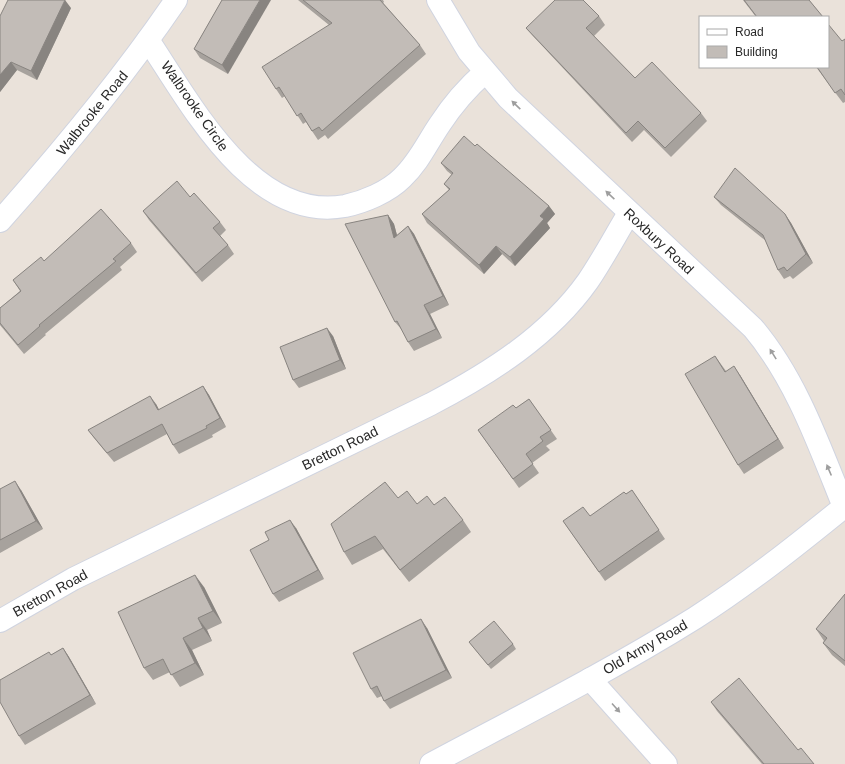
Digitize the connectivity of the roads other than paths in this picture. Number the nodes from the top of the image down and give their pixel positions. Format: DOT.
graph roads {
  1 [pos="176,0"];
  2 [pos="438,0"];
  3 [pos="148,40"];
  4 [pos="485,72"];
  5 [pos="629,213"];
  6 [pos="0,220"];
  7 [pos="845,506"];
  8 [pos="0,621"];
  9 [pos="590,679"];
  10 [pos="431,764"];
  11 [pos="666,764"];
  1 -- 3 [label="street, Walbrooke Road"];
  2 -- 4 [label="street, Roxbury Road"];
  3 -- 4 [label="street, Walbrooke Circle"];
  3 -- 6 [label="street, Walbrooke Road"];
  5 -- 4 [label="street, Roxbury Road, one-way"];
  7 -- 5 [label="street, Roxbury Road, one-way"];
  5 -- 8 [label="street, Bretton Road"];
  7 -- 9 [label="street, Old Army Road"];
  9 -- 10 [label="street, Old Army Road"];
  9 -- 11 [label="street, one-way"];
}
